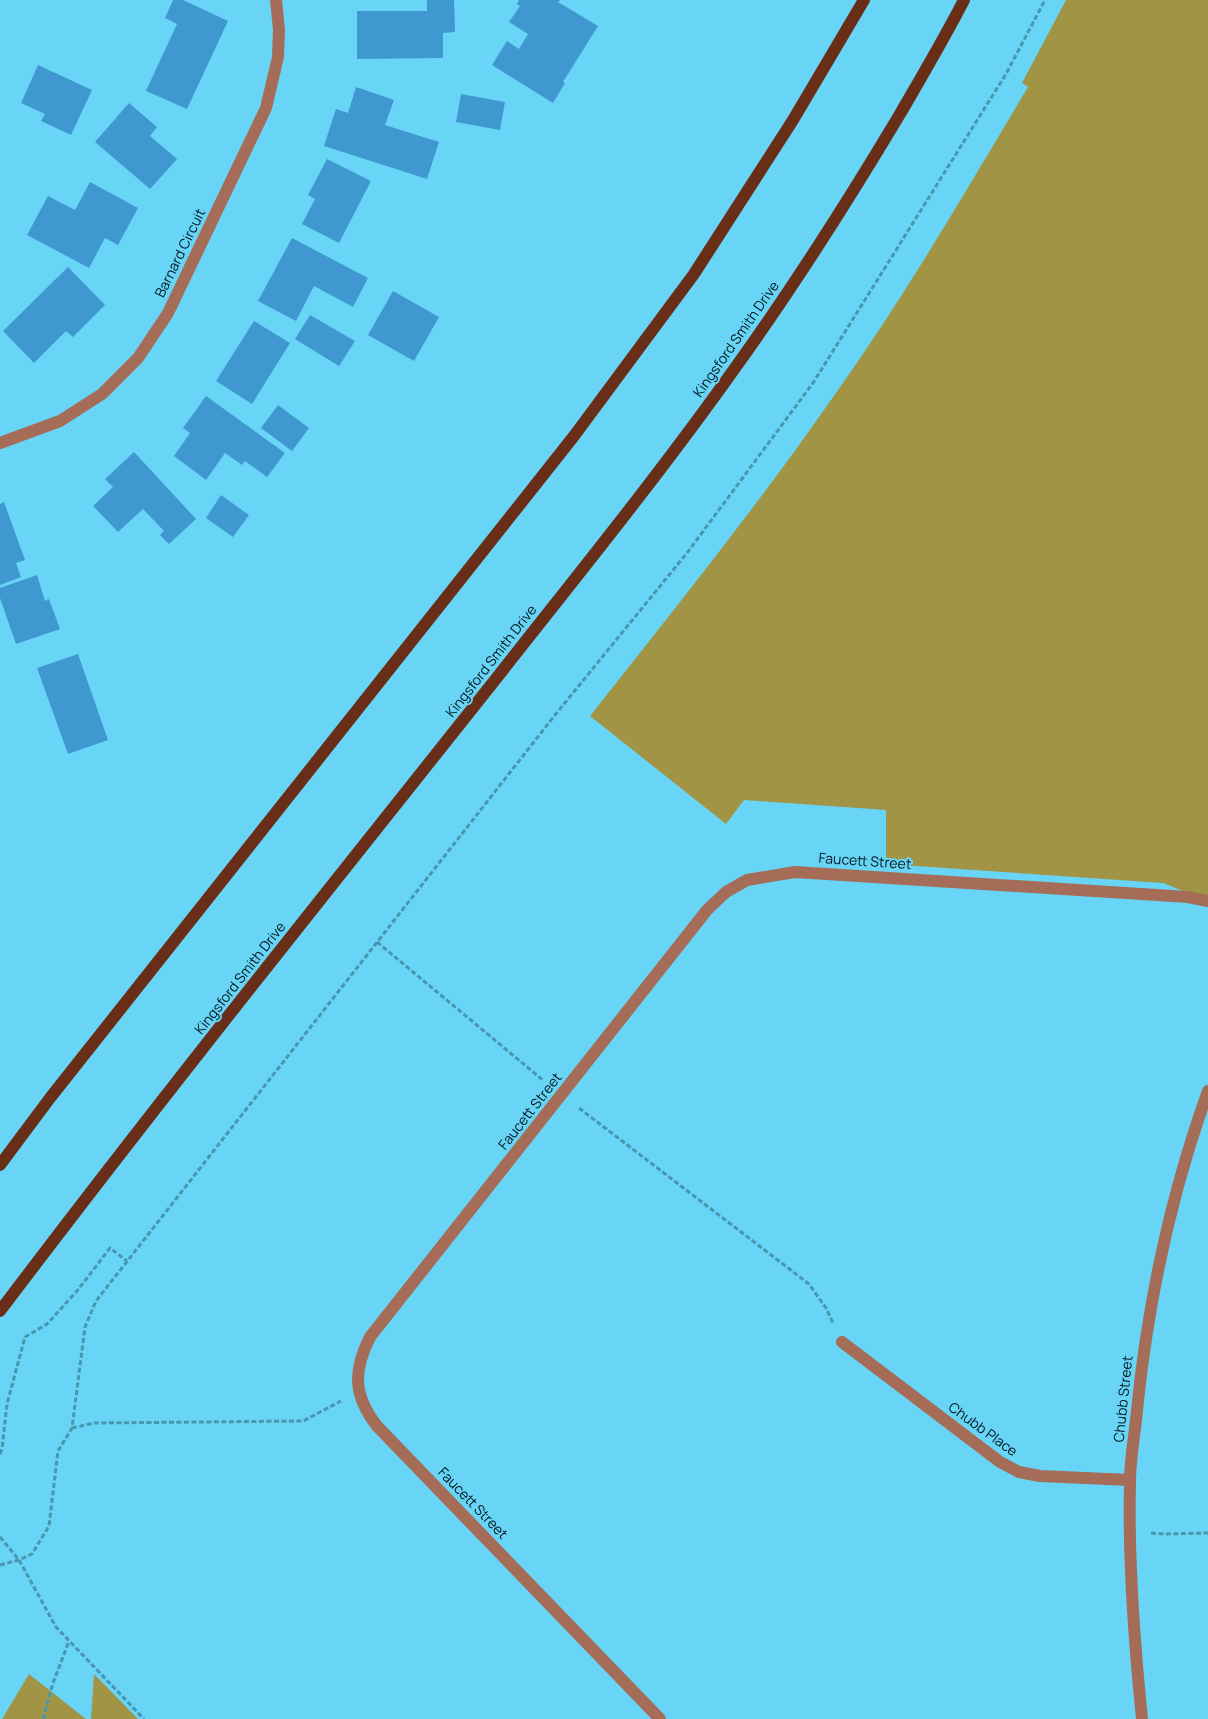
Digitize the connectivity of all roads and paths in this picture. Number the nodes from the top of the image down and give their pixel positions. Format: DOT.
graph roads {
  1 [pos="276,0"];
  2 [pos="864,0"];
  3 [pos="964,0"];
  4 [pos="1045,0"];
  5 [pos="0,443"];
  6 [pos="1208,902"];
  7 [pos="377,942"];
  8 [pos="1208,1091"];
  9 [pos="562,1095"];
  10 [pos="0,1165"];
  11 [pos="127,1261"];
  12 [pos="0,1312"];
  13 [pos="842,1342"];
  14 [pos="359,1391"];
  15 [pos="72,1428"];
  16 [pos="0,1454"];
  17 [pos="1130,1480"];
  18 [pos="1130,1532"];
  19 [pos="1208,1533"];
  20 [pos="0,1537"];
  21 [pos="19,1560"];
  22 [pos="0,1565"];
  23 [pos="69,1641"];
  24 [pos="43,1719"];
  25 [pos="144,1719"];
  26 [pos="660,1719"];
  27 [pos="1142,1719"];
  1 -- 5 [label="street, Barnard Circuit"];
  2 -- 10 [label="main road"];
  3 -- 12 [label="main road, Kingsford Smith Drive"];
  4 -- 7 [label="path"];
  6 -- 9 [label="street, Faucett Street"];
  7 -- 9 [label="path"];
  7 -- 11 [label="path"];
  8 -- 17 [label="street, Chubb Street"];
  9 -- 13 [label="path"];
  9 -- 14 [label="street, Faucett Street"];
  11 -- 15 [label="path"];
  11 -- 16 [label="path"];
  13 -- 17 [label="street, Chubb Place"];
  14 -- 15 [label="path"];
  14 -- 26 [label="street, Faucett Street"];
  15 -- 21 [label="path"];
  17 -- 18 [label="street, Chubb Street"];
  18 -- 19 [label="path"];
  18 -- 27 [label="street, Chubb Street"];
  20 -- 21 [label="path"];
  21 -- 22 [label="path"];
  21 -- 23 [label="path"];
  23 -- 24 [label="path"];
  23 -- 25 [label="path"];
}
